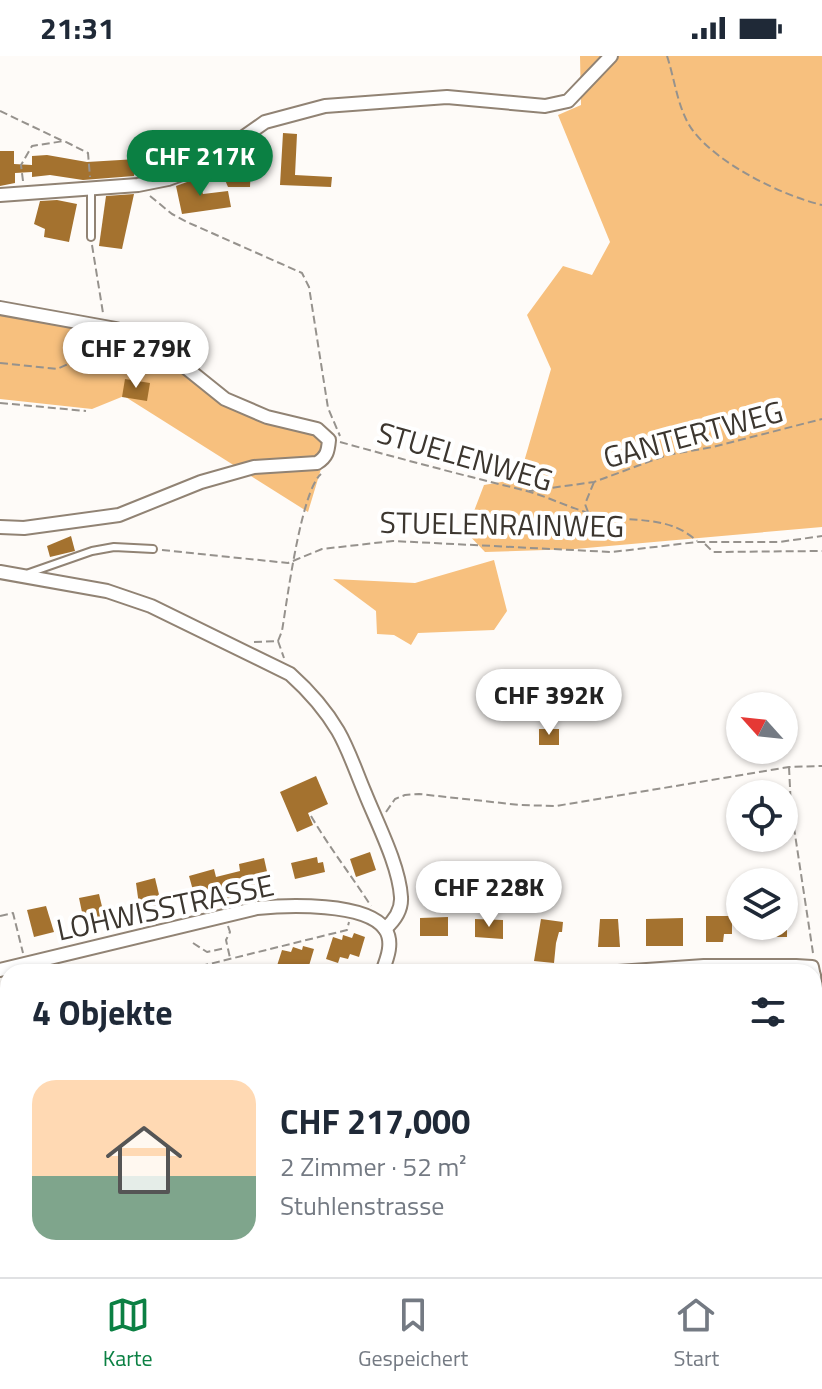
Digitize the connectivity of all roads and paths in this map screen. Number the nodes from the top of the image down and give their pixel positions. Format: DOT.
graph roads {
  1 [pos="611,56"];
  2 [pos="667,56"];
  3 [pos="0,111"];
  4 [pos="64,141"];
  5 [pos="138,185"];
  6 [pos="91,190"];
  7 [pos="24,194"];
  8 [pos="0,195"];
  9 [pos="822,205"];
  10 [pos="91,237"];
  11 [pos="0,308"];
  12 [pos="121,333"];
  13 [pos="0,363"];
  14 [pos="0,403"];
  15 [pos="86,411"];
  16 [pos="822,419"];
  17 [pos="315,480"];
  18 [pos="594,482"];
  19 [pos="526,491"];
  20 [pos="589,513"];
  21 [pos="0,527"];
  22 [pos="822,536"];
  23 [pos="697,542"];
  24 [pos="704,543"];
  25 [pos="153,549"];
  26 [pos="822,551"];
  27 [pos="293,561"];
  28 [pos="0,572"];
  29 [pos="27,576"];
  30 [pos="278,641"];
  31 [pos="822,766"];
  32 [pos="789,767"];
  33 [pos="311,816"];
  34 [pos="379,827"];
  35 [pos="352,913"];
  36 [pos="0,916"];
  37 [pos="380,925"];
  38 [pos="229,929"];
  39 [pos="193,943"];
  40 [pos="228,947"];
  41 [pos="814,948"];
  42 [pos="230,959"];
  43 [pos="29,964"];
  44 [pos="38,964"];
  45 [pos="210,964"];
  46 [pos="384,964"];
  1 -- 5 [label="street"];
  2 -- 9 [label="path"];
  3 -- 4 [label="path"];
  4 -- 6 [label="path"];
  4 -- 7 [label="path"];
  5 -- 6 [label="street"];
  5 -- 19 [label="path, STUELENWEG"];
  6 -- 7 [label="street"];
  6 -- 10 [label="lane"];
  7 -- 8 [label="street"];
  10 -- 12 [label="path"];
  11 -- 12 [label="street"];
  12 -- 13 [label="path"];
  12 -- 21 [label="street"];
  14 -- 15 [label="path"];
  16 -- 18 [label="path, GANTERTWEG"];
  17 -- 27 [label="path"];
  18 -- 19 [label="path, GANTERTWEG"];
  18 -- 20 [label="path"];
  19 -- 20 [label="path, STUELENWEG"];
  20 -- 23 [label="path, STUELENWEG"];
  22 -- 24 [label="path, STUELENWEG"];
  23 -- 24 [label="path, STUELENWEG"];
  23 -- 27 [label="path, STUELENRAINWEG"];
  24 -- 26 [label="path"];
  25 -- 27 [label="path, STUELENRAINWEG"];
  25 -- 29 [label="lane"];
  27 -- 30 [label="path"];
  28 -- 29 [label="street"];
  29 -- 34 [label="street"];
  31 -- 32 [label="path"];
  32 -- 34 [label="path"];
  32 -- 41 [label="path"];
  33 -- 37 [label="path"];
  34 -- 37 [label="street"];
  35 -- 37 [label="street, LOHWISSTRASSE"];
  35 -- 42 [label="path"];
  35 -- 44 [label="street, LOHWISSTRASSE"];
  36 -- 43 [label="path"];
  37 -- 46 [label="street"];
  38 -- 40 [label="path"];
  39 -- 40 [label="path"];
  40 -- 42 [label="path"];
  42 -- 45 [label="path"];
}
